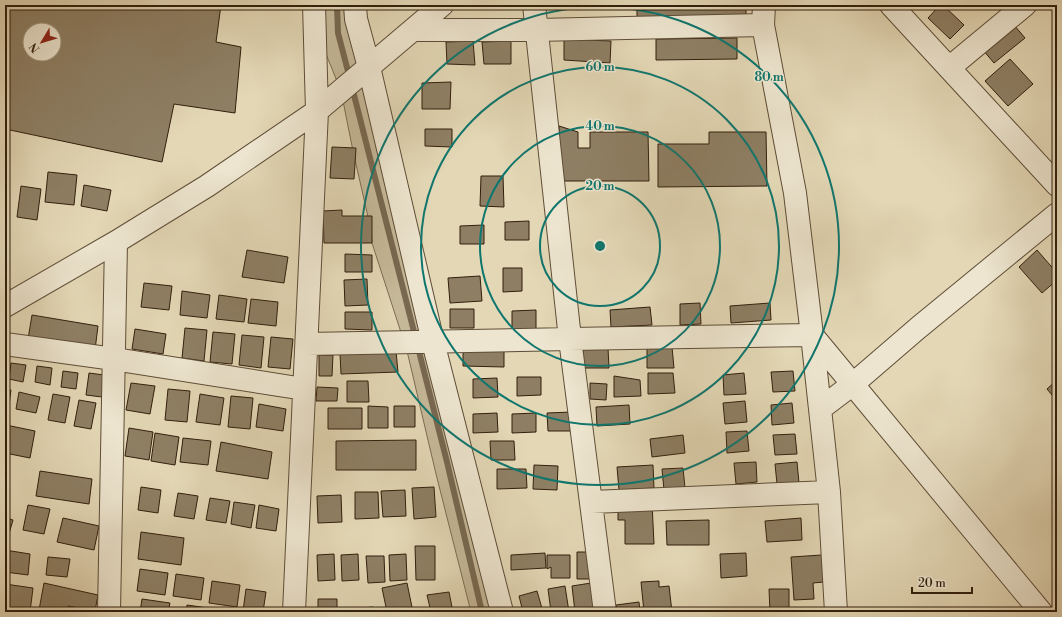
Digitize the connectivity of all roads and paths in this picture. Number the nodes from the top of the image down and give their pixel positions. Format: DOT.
graph roads {
  1 [pos="314,5"];
  2 [pos="355,5"];
  3 [pos="442,5"];
  4 [pos="534,5"];
  5 [pos="891,5"];
  6 [pos="1026,5"];
  7 [pos="764,15"];
  8 [pos="413,30"];
  9 [pos="536,30"];
  10 [pos="369,67"];
  11 [pos="949,68"];
  12 [pos="317,111"];
  13 [pos="1057,185"];
  14 [pos="1057,214"];
  15 [pos="116,242"];
  16 [pos="5,306"];
  17 [pos="812,335"];
  18 [pos="570,339"];
  19 [pos="434,342"];
  20 [pos="5,344"];
  21 [pos="307,344"];
  22 [pos="114,359"];
  23 [pos="853,384"];
  24 [pos="304,389"];
  25 [pos="820,409"];
  26 [pos="829,492"];
  27 [pos="592,502"];
  28 [pos="109,612"];
  29 [pos="294,612"];
  30 [pos="502,612"];
  31 [pos="605,612"];
  32 [pos="836,612"];
  33 [pos="1041,612"];
  1 -- 12 [label="street"];
  2 -- 10 [label="street"];
  3 -- 8 [label="street"];
  4 -- 9 [label="street"];
  5 -- 11 [label="street"];
  6 -- 11 [label="street"];
  7 -- 9 [label="street"];
  7 -- 17 [label="street"];
  8 -- 9 [label="street"];
  8 -- 10 [label="street"];
  9 -- 18 [label="street"];
  10 -- 12 [label="street"];
  10 -- 19 [label="street"];
  11 -- 13 [label="street"];
  12 -- 15 [label="street"];
  12 -- 21 [label="street"];
  14 -- 23 [label="street"];
  15 -- 16 [label="street"];
  15 -- 22 [label="street"];
  17 -- 18 [label="street"];
  17 -- 23 [label="street"];
  17 -- 25 [label="street"];
  18 -- 19 [label="street"];
  18 -- 27 [label="street"];
  19 -- 21 [label="street"];
  19 -- 30 [label="street"];
  20 -- 22 [label="street"];
  21 -- 24 [label="street"];
  22 -- 24 [label="street"];
  22 -- 28 [label="street"];
  23 -- 25 [label="street"];
  23 -- 33 [label="street"];
  24 -- 29 [label="street"];
  25 -- 26 [label="street"];
  26 -- 27 [label="street"];
  26 -- 32 [label="street"];
  27 -- 31 [label="street"];
}
